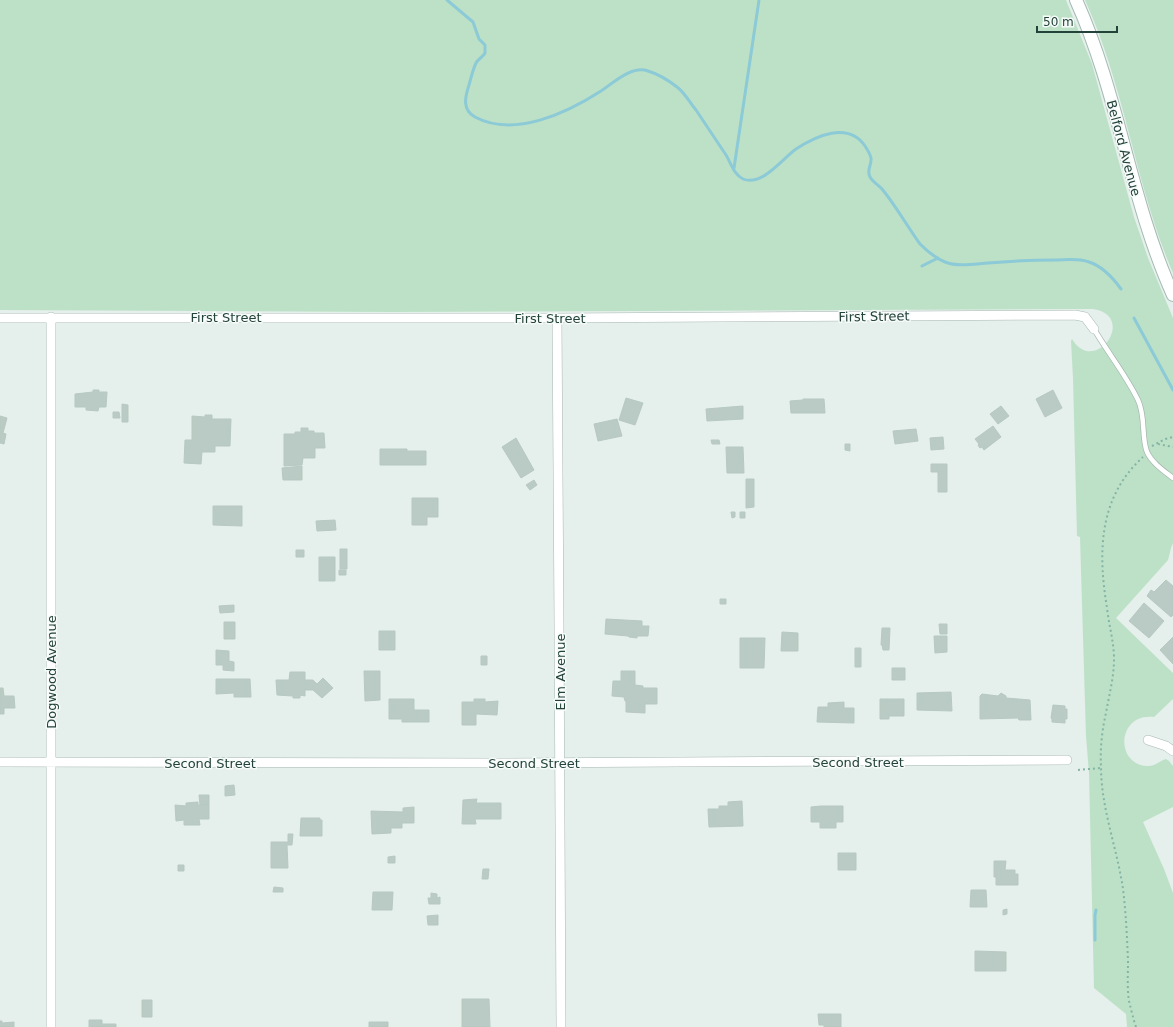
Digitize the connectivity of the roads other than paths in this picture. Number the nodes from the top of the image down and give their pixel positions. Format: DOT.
graph roads {
  1 [pos="1076,0"];
  2 [pos="1173,295"];
  3 [pos="50,317"];
  4 [pos="0,318"];
  5 [pos="557,318"];
  6 [pos="1094,329"];
  7 [pos="1173,478"];
  8 [pos="1148,740"];
  9 [pos="1173,751"];
  10 [pos="1067,760"];
  11 [pos="0,762"];
  12 [pos="51,762"];
  13 [pos="560,763"];
  14 [pos="51,1027"];
  15 [pos="561,1027"];
  1 -- 2 [label="main road, Belford Avenue"];
  3 -- 4 [label="street, First Street"];
  3 -- 5 [label="street, First Street"];
  3 -- 12 [label="street, Dogwood Avenue"];
  5 -- 6 [label="street, First Street"];
  5 -- 13 [label="street, Elm Avenue"];
  6 -- 7 [label="lane"];
  8 -- 9 [label="street"];
  10 -- 13 [label="street, Second Street"];
  11 -- 12 [label="street, Second Street"];
  12 -- 13 [label="street, Second Street"];
  12 -- 14 [label="street, Dogwood Avenue"];
  13 -- 15 [label="street, Elm Avenue"];
}
